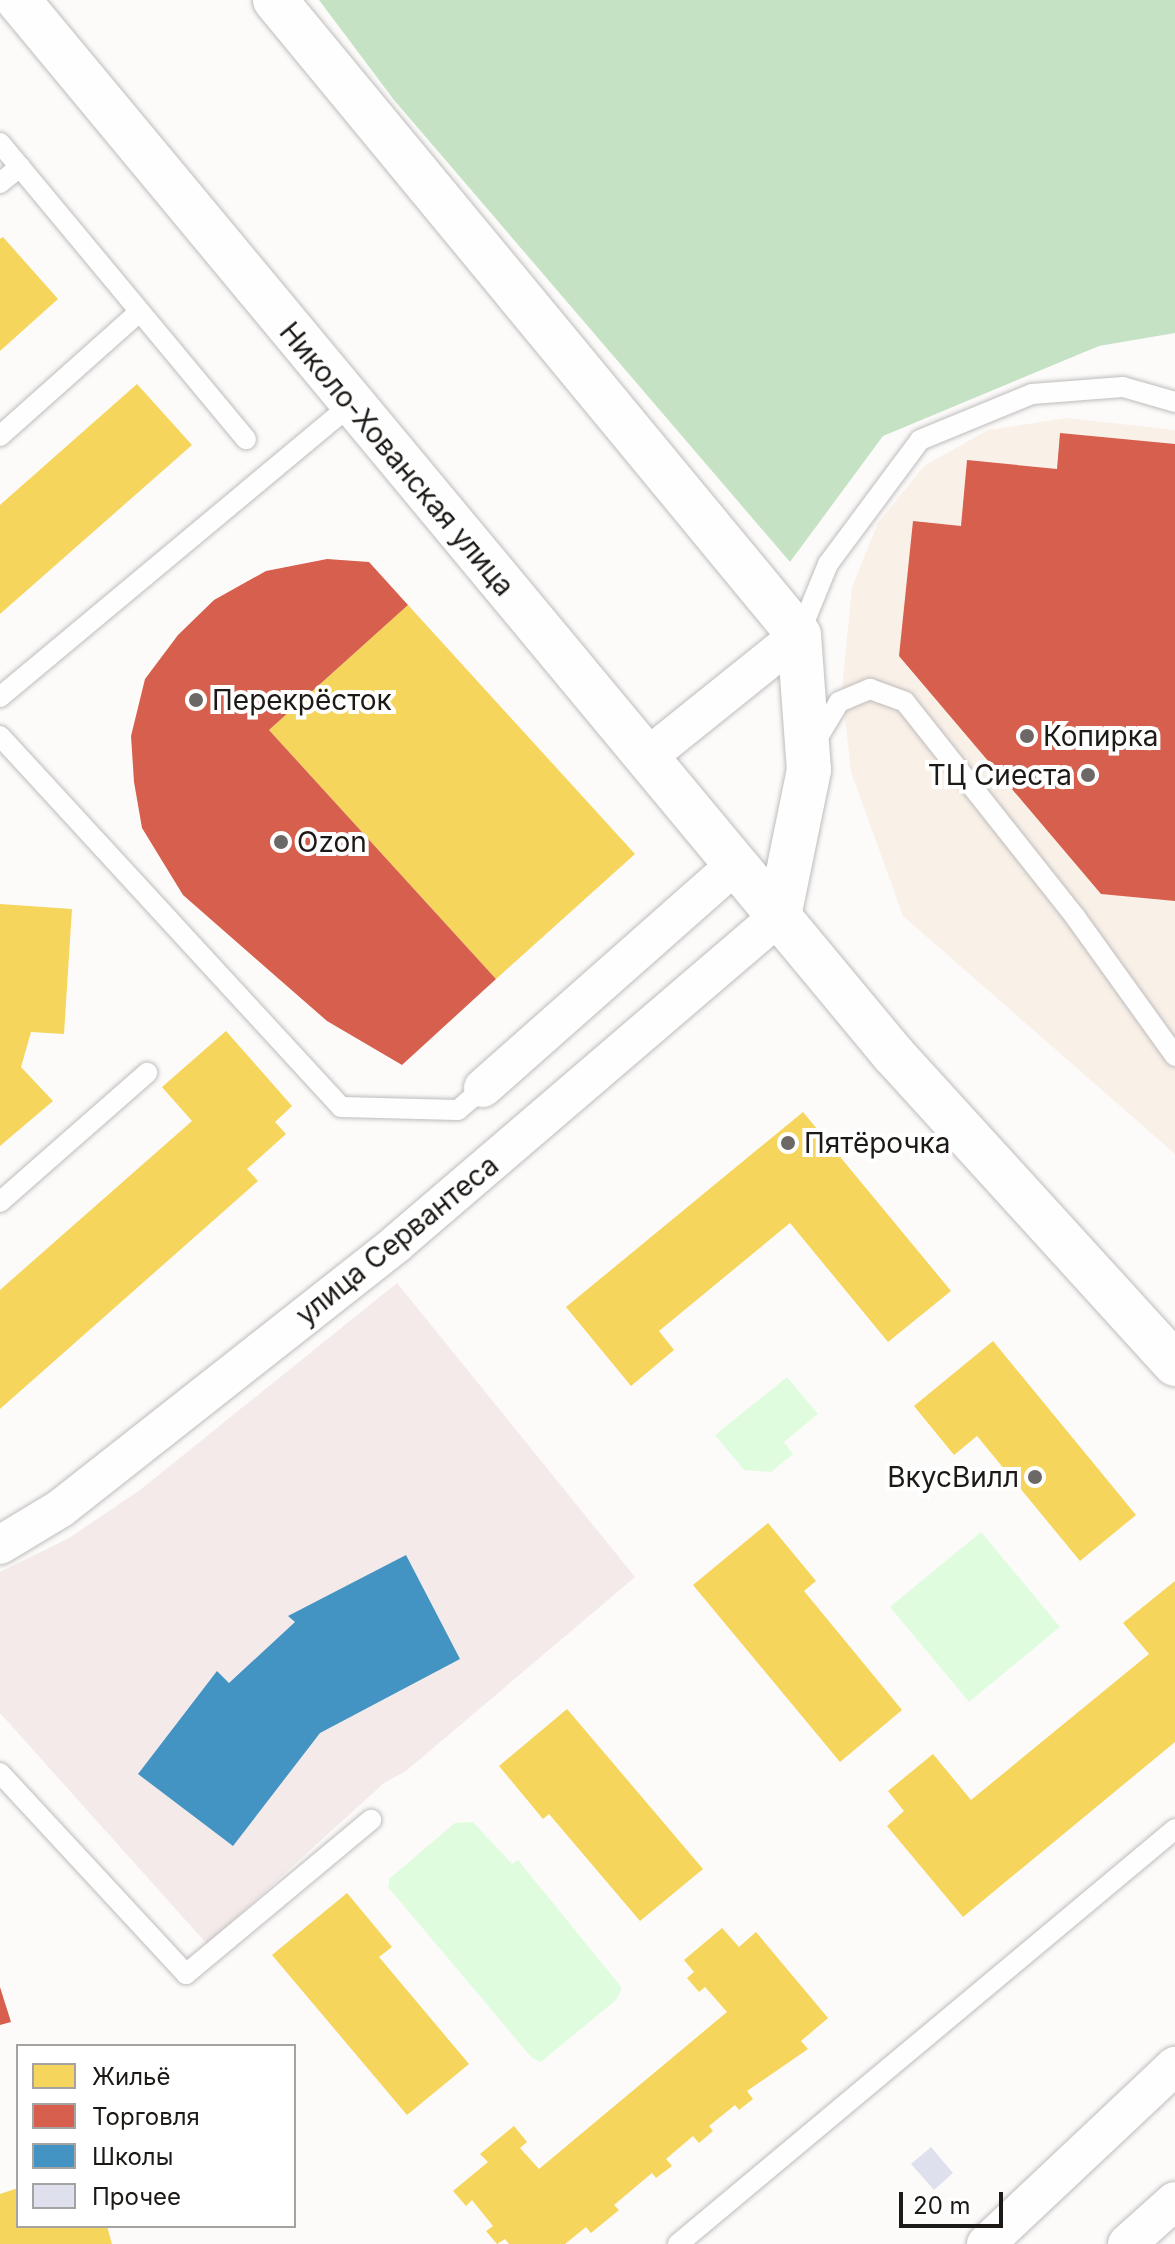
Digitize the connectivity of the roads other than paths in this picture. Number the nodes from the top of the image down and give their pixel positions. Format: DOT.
graph roads {
  1 [pos="18,0"];
  2 [pos="275,0"];
  3 [pos="0,143"];
  4 [pos="20,167"];
  5 [pos="0,183"];
  6 [pos="139,312"];
  7 [pos="1175,402"];
  8 [pos="351,405"];
  9 [pos="0,436"];
  10 [pos="246,439"];
  11 [pos="799,635"];
  12 [pos="0,697"];
  13 [pos="0,736"];
  14 [pos="646,758"];
  15 [pos="809,770"];
  16 [pos="735,865"];
  17 [pos="779,916"];
  18 [pos="1175,1056"];
  19 [pos="147,1073"];
  20 [pos="483,1088"];
  21 [pos="0,1202"];
  22 [pos="1175,1364"];
  23 [pos="0,1545"];
  24 [pos="0,1773"];
  25 [pos="371,1820"];
  26 [pos="1175,1829"];
  27 [pos="1175,2066"];
  28 [pos="1175,2201"];
  29 [pos="678,2244"];
  30 [pos="986,2244"];
  31 [pos="1127,2244"];
  1 -- 8 [label="street, Николо-Хованская улица"];
  2 -- 11 [label="street"];
  3 -- 4 [label="lane"];
  4 -- 5 [label="lane"];
  4 -- 6 [label="lane"];
  6 -- 9 [label="lane"];
  6 -- 10 [label="lane"];
  7 -- 11 [label="lane"];
  8 -- 12 [label="lane"];
  8 -- 14 [label="street, Николо-Хованская улица"];
  11 -- 14 [label="street"];
  11 -- 15 [label="street"];
  13 -- 20 [label="lane"];
  14 -- 16 [label="street, Николо-Хованская улица"];
  15 -- 17 [label="street"];
  15 -- 18 [label="lane"];
  16 -- 17 [label="street, Николо-Хованская улица"];
  16 -- 20 [label="street"];
  17 -- 22 [label="street, Николо-Хованская улица"];
  17 -- 23 [label="street, улица Сервантеса"];
  19 -- 21 [label="lane"];
  24 -- 25 [label="lane"];
  26 -- 29 [label="lane"];
  27 -- 30 [label="street"];
  28 -- 31 [label="street"];
}
